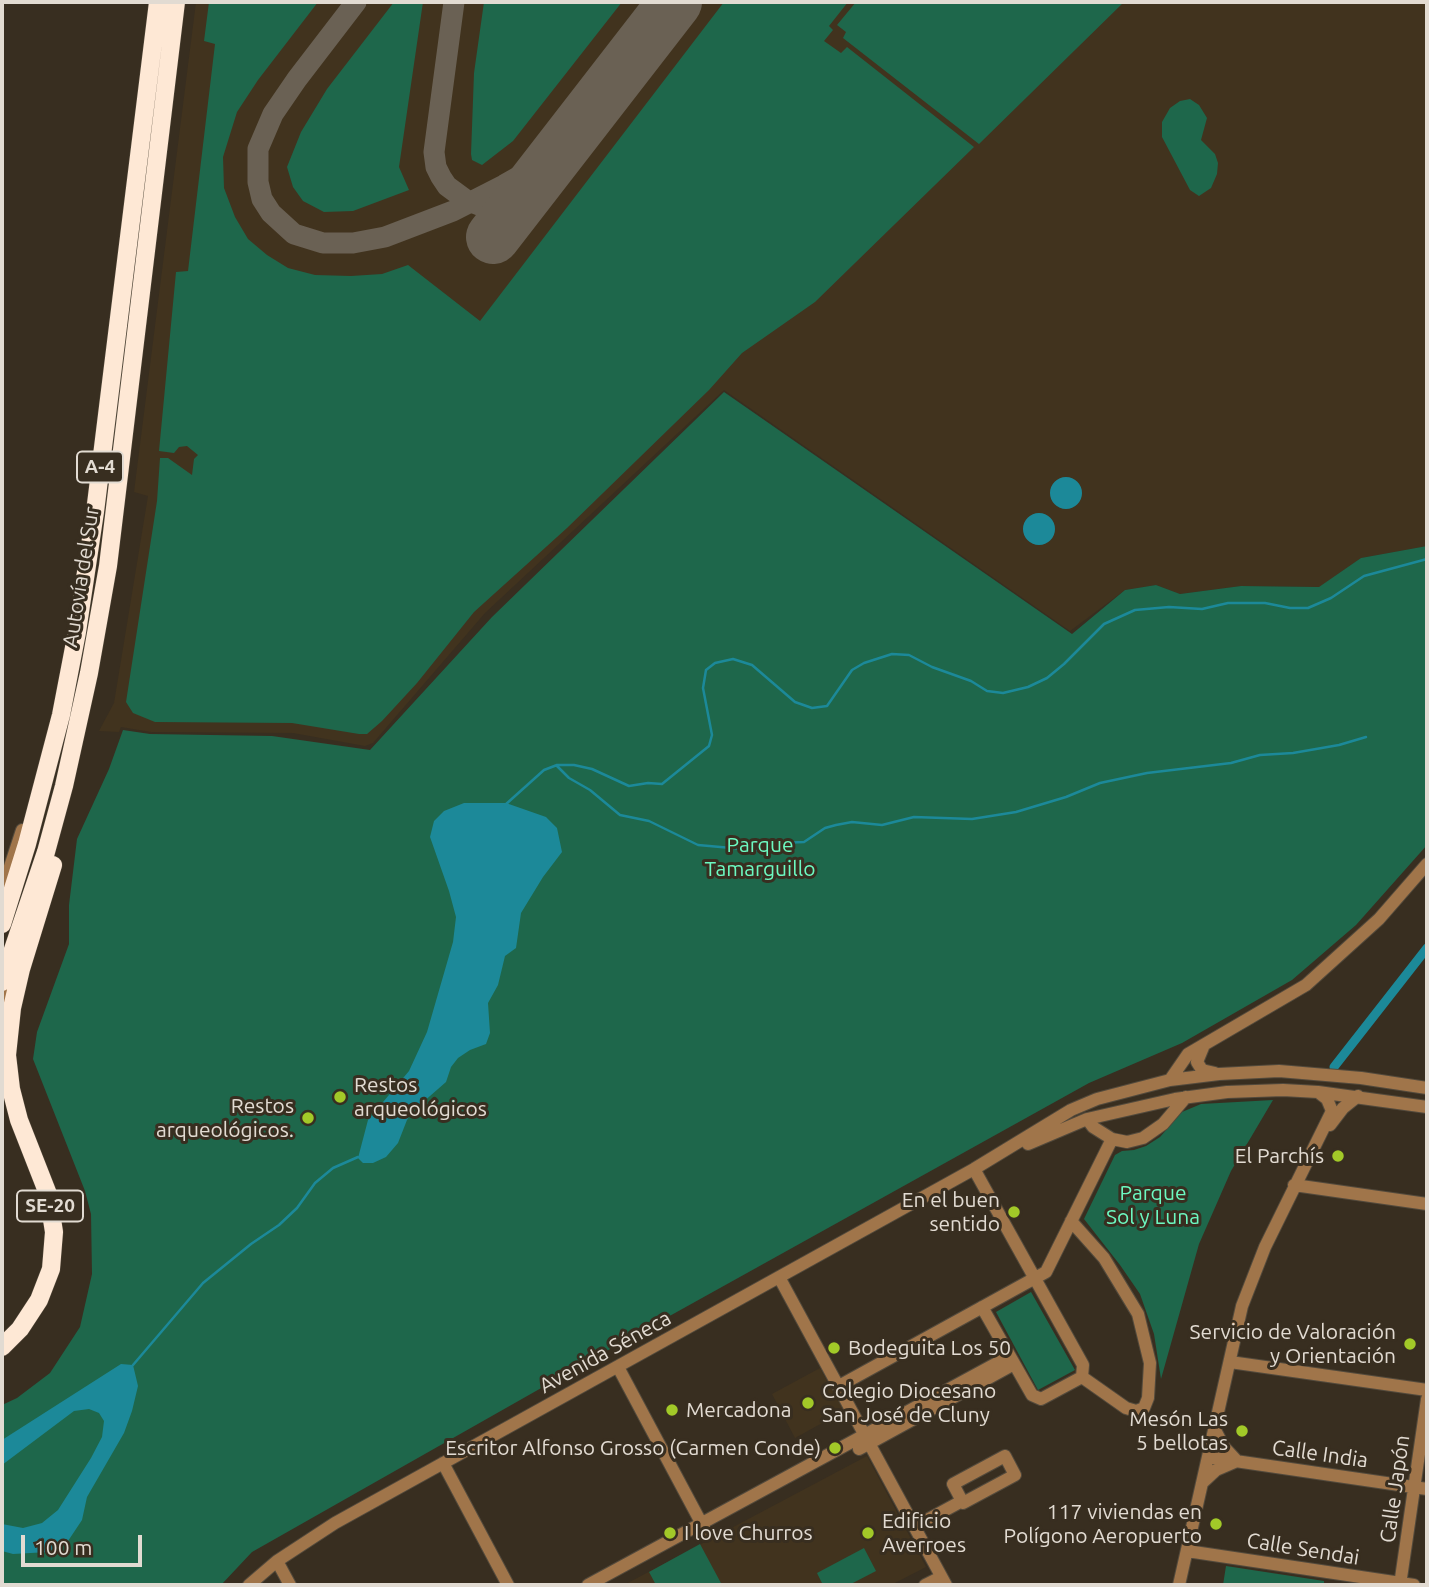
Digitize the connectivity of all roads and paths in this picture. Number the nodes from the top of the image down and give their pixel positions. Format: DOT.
graph roads {
  1 [pos="158,2"];
  2 [pos="178,2"];
  3 [pos="108,566"];
  4 [pos="61,715"];
  5 [pos="46,852"];
  6 [pos="1427,864"];
  7 [pos="2,888"];
  8 [pos="2,924"];
  9 [pos="2,982"];
  10 [pos="2,1012"];
  11 [pos="1204,1045"];
  12 [pos="1219,1073"];
  13 [pos="1361,1078"];
  14 [pos="1170,1080"];
  15 [pos="1427,1087"];
  16 [pos="1318,1092"];
  17 [pos="1186,1097"];
  18 [pos="1358,1097"];
  19 [pos="1427,1107"];
  20 [pos="1087,1119"];
  21 [pos="1112,1139"];
  22 [pos="1307,1159"];
  23 [pos="980,1165"];
  24 [pos="1294,1185"];
  25 [pos="1427,1205"];
  26 [pos="1071,1221"];
  27 [pos="779,1278"];
  28 [pos="1035,1278"];
  29 [pos="982,1307"];
  30 [pos="2,1347"];
  31 [pos="1012,1360"];
  32 [pos="1230,1362"];
  33 [pos="618,1367"];
  34 [pos="1082,1377"];
  35 [pos="839,1386"];
  36 [pos="1427,1390"];
  37 [pos="1427,1399"];
  38 [pos="1214,1428"];
  39 [pos="868,1439"];
  40 [pos="1208,1457"];
  41 [pos="1237,1461"];
  42 [pos="443,1463"];
  43 [pos="1202,1484"];
  44 [pos="1421,1488"];
  45 [pos="962,1501"];
  46 [pos="704,1527"];
  47 [pos="914,1527"];
  48 [pos="1187,1551"];
  49 [pos="277,1560"];
  50 [pos="944,1581"];
  51 [pos="249,1585"];
  52 [pos="290,1585"];
  53 [pos="508,1585"];
  54 [pos="588,1585"];
  55 [pos="603,1585"];
  56 [pos="926,1585"];
  57 [pos="1179,1585"];
  58 [pos="1405,1585"];
  1 -- 4 [label="highway, Autovía del Sur / A-4"];
  2 -- 3 [label="highway, Autovía del Sur / A-4"];
  3 -- 5 [label="highway, Autovía del Sur / A-4"];
  3 -- 30 [label="highway, SE-20"];
  4 -- 7 [label="highway"];
  4 -- 8 [label="highway, Autovía del Sur / A-4"];
  5 -- 9 [label="highway, Autovía del Sur / A-4"];
  5 -- 10 [label="street"];
  6 -- 11 [label="street"];
  11 -- 12 [label="street"];
  11 -- 14 [label="street"];
  12 -- 13 [label="street, Avenida Séneca"];
  12 -- 14 [label="street, Avenida Séneca"];
  13 -- 15 [label="street, Avenida Séneca"];
  13 -- 18 [label="street"];
  14 -- 23 [label="street, Avenida Séneca"];
  16 -- 17 [label="street, Avenida Séneca"];
  16 -- 18 [label="street, Avenida Séneca"];
  16 -- 22 [label="street"];
  17 -- 20 [label="street, Avenida Séneca"];
  17 -- 21 [label="street"];
  18 -- 19 [label="street, Avenida Séneca"];
  18 -- 22 [label="street"];
  20 -- 21 [label="street"];
  20 -- 23 [label="street, Avenida Séneca"];
  21 -- 26 [label="street"];
  22 -- 24 [label="street"];
  23 -- 27 [label="street, Avenida Séneca"];
  23 -- 28 [label="street"];
  24 -- 25 [label="street"];
  24 -- 32 [label="street"];
  26 -- 28 [label="street"];
  26 -- 34 [label="street"];
  27 -- 33 [label="street, Avenida Séneca"];
  27 -- 35 [label="street"];
  28 -- 29 [label="street"];
  28 -- 34 [label="street"];
  29 -- 31 [label="street"];
  29 -- 35 [label="street"];
  31 -- 34 [label="street"];
  31 -- 39 [label="street"];
  32 -- 36 [label="street"];
  32 -- 38 [label="street"];
  33 -- 42 [label="street, Avenida Séneca"];
  33 -- 46 [label="street"];
  35 -- 39 [label="street"];
  37 -- 44 [label="street, Calle Japón"];
  38 -- 40 [label="street"];
  38 -- 41 [label="street"];
  39 -- 46 [label="street"];
  39 -- 47 [label="street"];
  40 -- 41 [label="street, Calle India"];
  40 -- 43 [label="street"];
  41 -- 43 [label="street"];
  41 -- 44 [label="street, Calle India"];
  42 -- 49 [label="street, Avenida Séneca"];
  42 -- 53 [label="street"];
  43 -- 48 [label="street"];
  44 -- 58 [label="street, Calle Japón"];
  45 -- 45 [label="street"];
  45 -- 47 [label="street"];
  46 -- 54 [label="street"];
  46 -- 55 [label="street"];
  47 -- 50 [label="street"];
  48 -- 57 [label="street"];
  48 -- 58 [label="street, Calle Sendai"];
  49 -- 51 [label="street, Avenida Séneca"];
  49 -- 52 [label="street"];
  50 -- 56 [label="street"];
}
